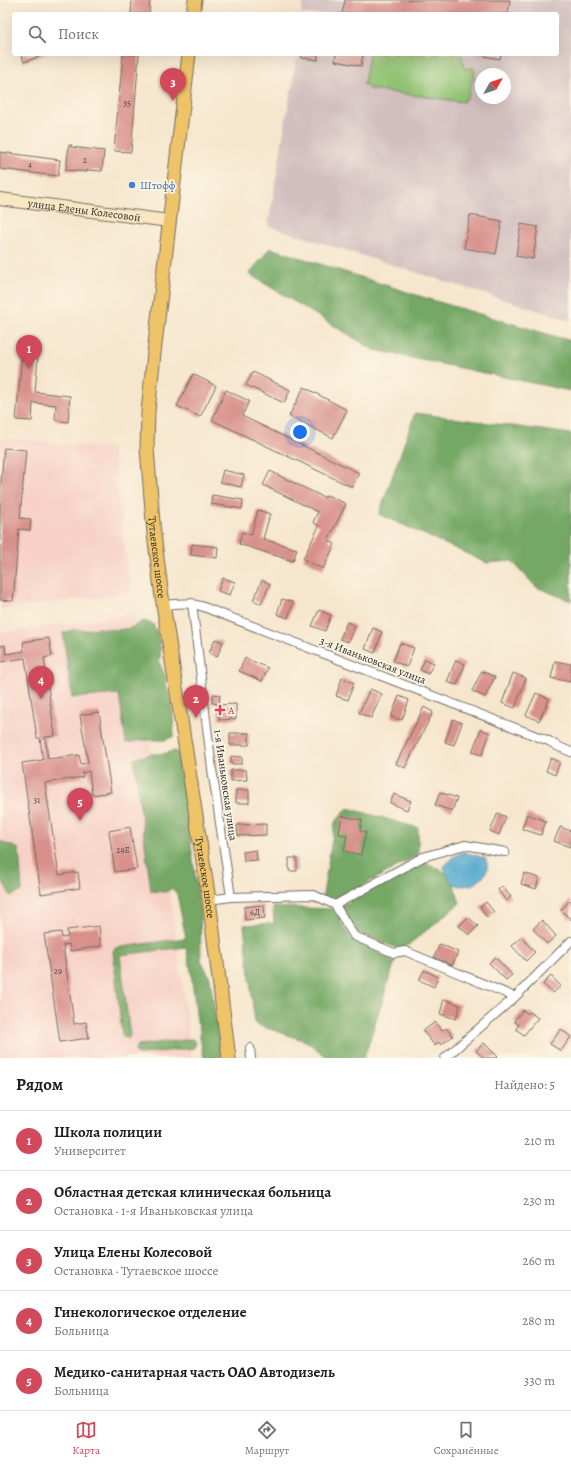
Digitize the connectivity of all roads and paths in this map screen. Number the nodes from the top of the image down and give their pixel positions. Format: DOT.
graph roads {
  1 [pos="195,0"];
  2 [pos="193,12"];
  3 [pos="189,56"];
  4 [pos="0,199"];
  5 [pos="169,221"];
  6 [pos="192,603"];
  7 [pos="164,605"];
  8 [pos="571,752"];
  9 [pos="505,852"];
  10 [pos="231,897"];
  11 [pos="209,900"];
  12 [pos="335,905"];
  13 [pos="571,941"];
  14 [pos="515,997"];
  15 [pos="250,1048"];
  16 [pos="229,1058"];
  17 [pos="251,1058"];
  18 [pos="445,1058"];
  1 -- 2 [label="main road"];
  3 -- 5 [label="main road, Тутаевское шоссе"];
  4 -- 5 [label="street, улица Елены Колесовой"];
  5 -- 7 [label="main road, Тутаевское шоссе"];
  6 -- 7 [label="street, 3-я Иваньковская улица"];
  6 -- 8 [label="street, 3-я Иваньковская улица"];
  6 -- 10 [label="street, 1-я Иваньковская улица"];
  7 -- 11 [label="main road, Тутаевское шоссе"];
  9 -- 12 [label="street"];
  10 -- 11 [label="street"];
  10 -- 12 [label="street"];
  11 -- 16 [label="main road, Тутаевское шоссе"];
  12 -- 14 [label="street"];
  13 -- 14 [label="street"];
  14 -- 18 [label="street"];
  15 -- 17 [label="street"];
}
